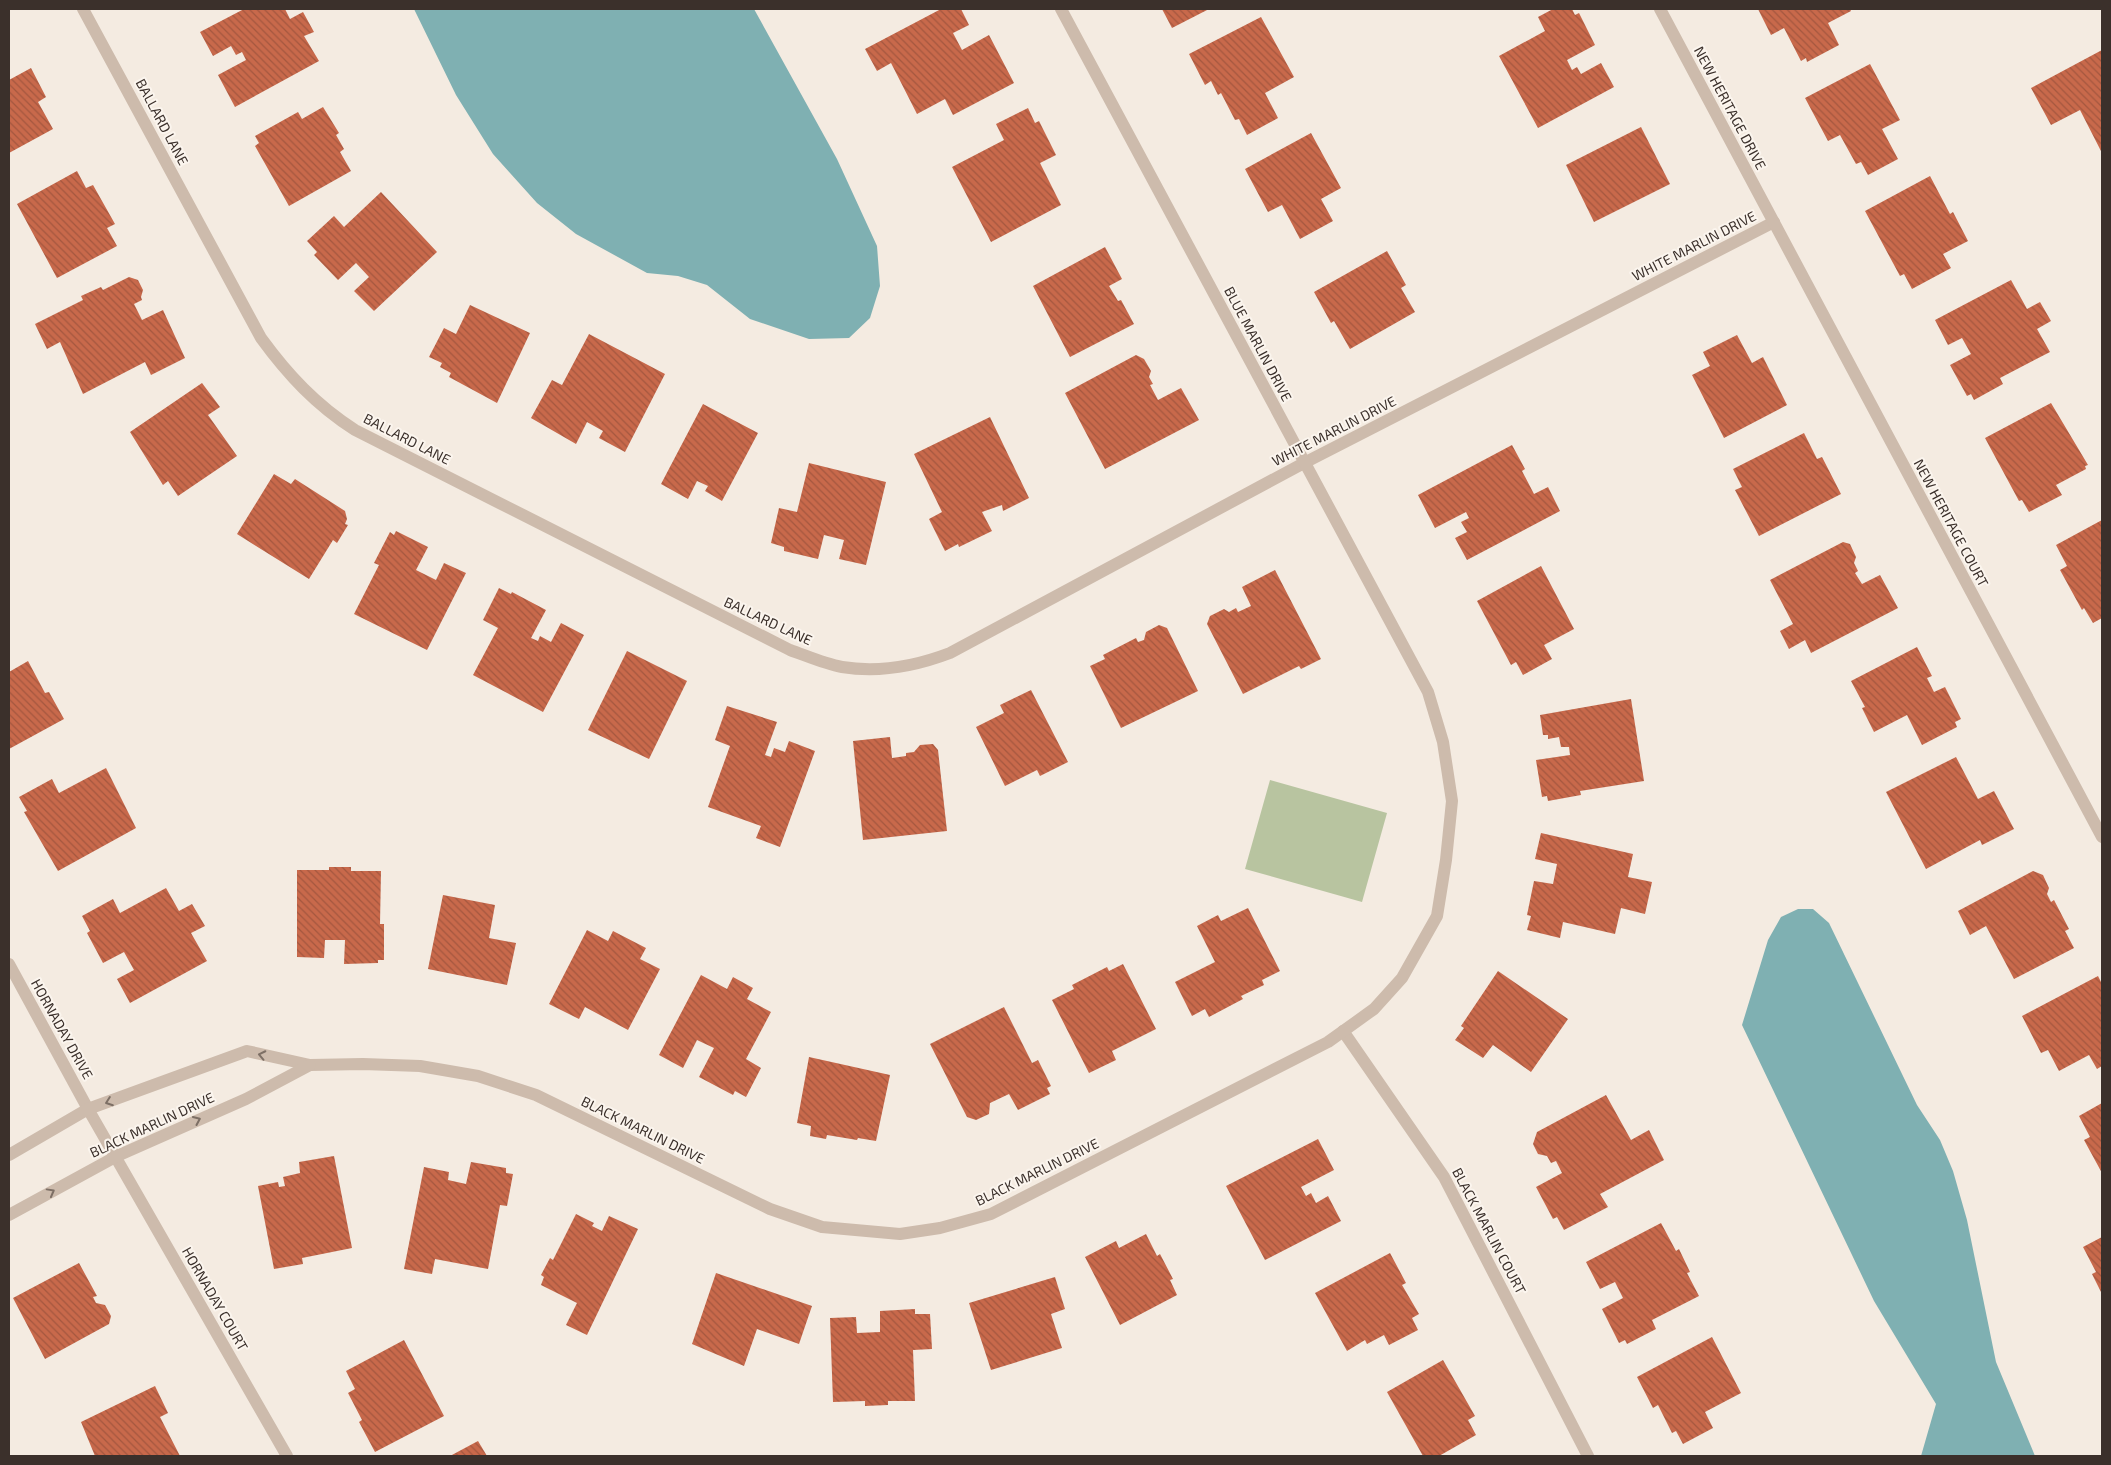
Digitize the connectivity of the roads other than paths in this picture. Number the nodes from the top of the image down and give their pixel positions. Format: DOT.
graph roads {
  1 [pos="83,9"];
  2 [pos="1061,9"];
  3 [pos="1660,9"];
  4 [pos="1774,222"];
  5 [pos="1304,463"];
  6 [pos="907,666"];
  7 [pos="1428,692"];
  8 [pos="2102,837"];
  9 [pos="9,964"];
  10 [pos="1343,1031"];
  11 [pos="310,1065"];
  12 [pos="88,1109"];
  13 [pos="9,1154"];
  14 [pos="117,1156"];
  15 [pos="9,1215"];
  16 [pos="287,1456"];
  17 [pos="1588,1456"];
  1 -- 6 [label="street, BALLARD LANE"];
  2 -- 5 [label="street, BLUE MARLIN DRIVE"];
  3 -- 4 [label="street, NEW HERITAGE DRIVE"];
  4 -- 5 [label="street, WHITE MARLIN DRIVE"];
  4 -- 8 [label="street, NEW HERITAGE COURT"];
  5 -- 6 [label="street, WHITE MARLIN DRIVE"];
  5 -- 7 [label="street, BLUE MARLIN DRIVE"];
  7 -- 10 [label="street, BLACK MARLIN DRIVE"];
  9 -- 12 [label="street, HORNADAY DRIVE"];
  10 -- 11 [label="street, BLACK MARLIN DRIVE"];
  10 -- 17 [label="street, BLACK MARLIN COURT"];
  11 -- 12 [label="street, BLACK MARLIN DRIVE, one-way"];
  14 -- 11 [label="street, BLACK MARLIN DRIVE, one-way"];
  12 -- 13 [label="street, BLACK MARLIN DRIVE"];
  12 -- 14 [label="street, HORNADAY DRIVE"];
  15 -- 14 [label="street, BLACK MARLIN DRIVE, one-way"];
  14 -- 16 [label="street, HORNADAY COURT"];
}
